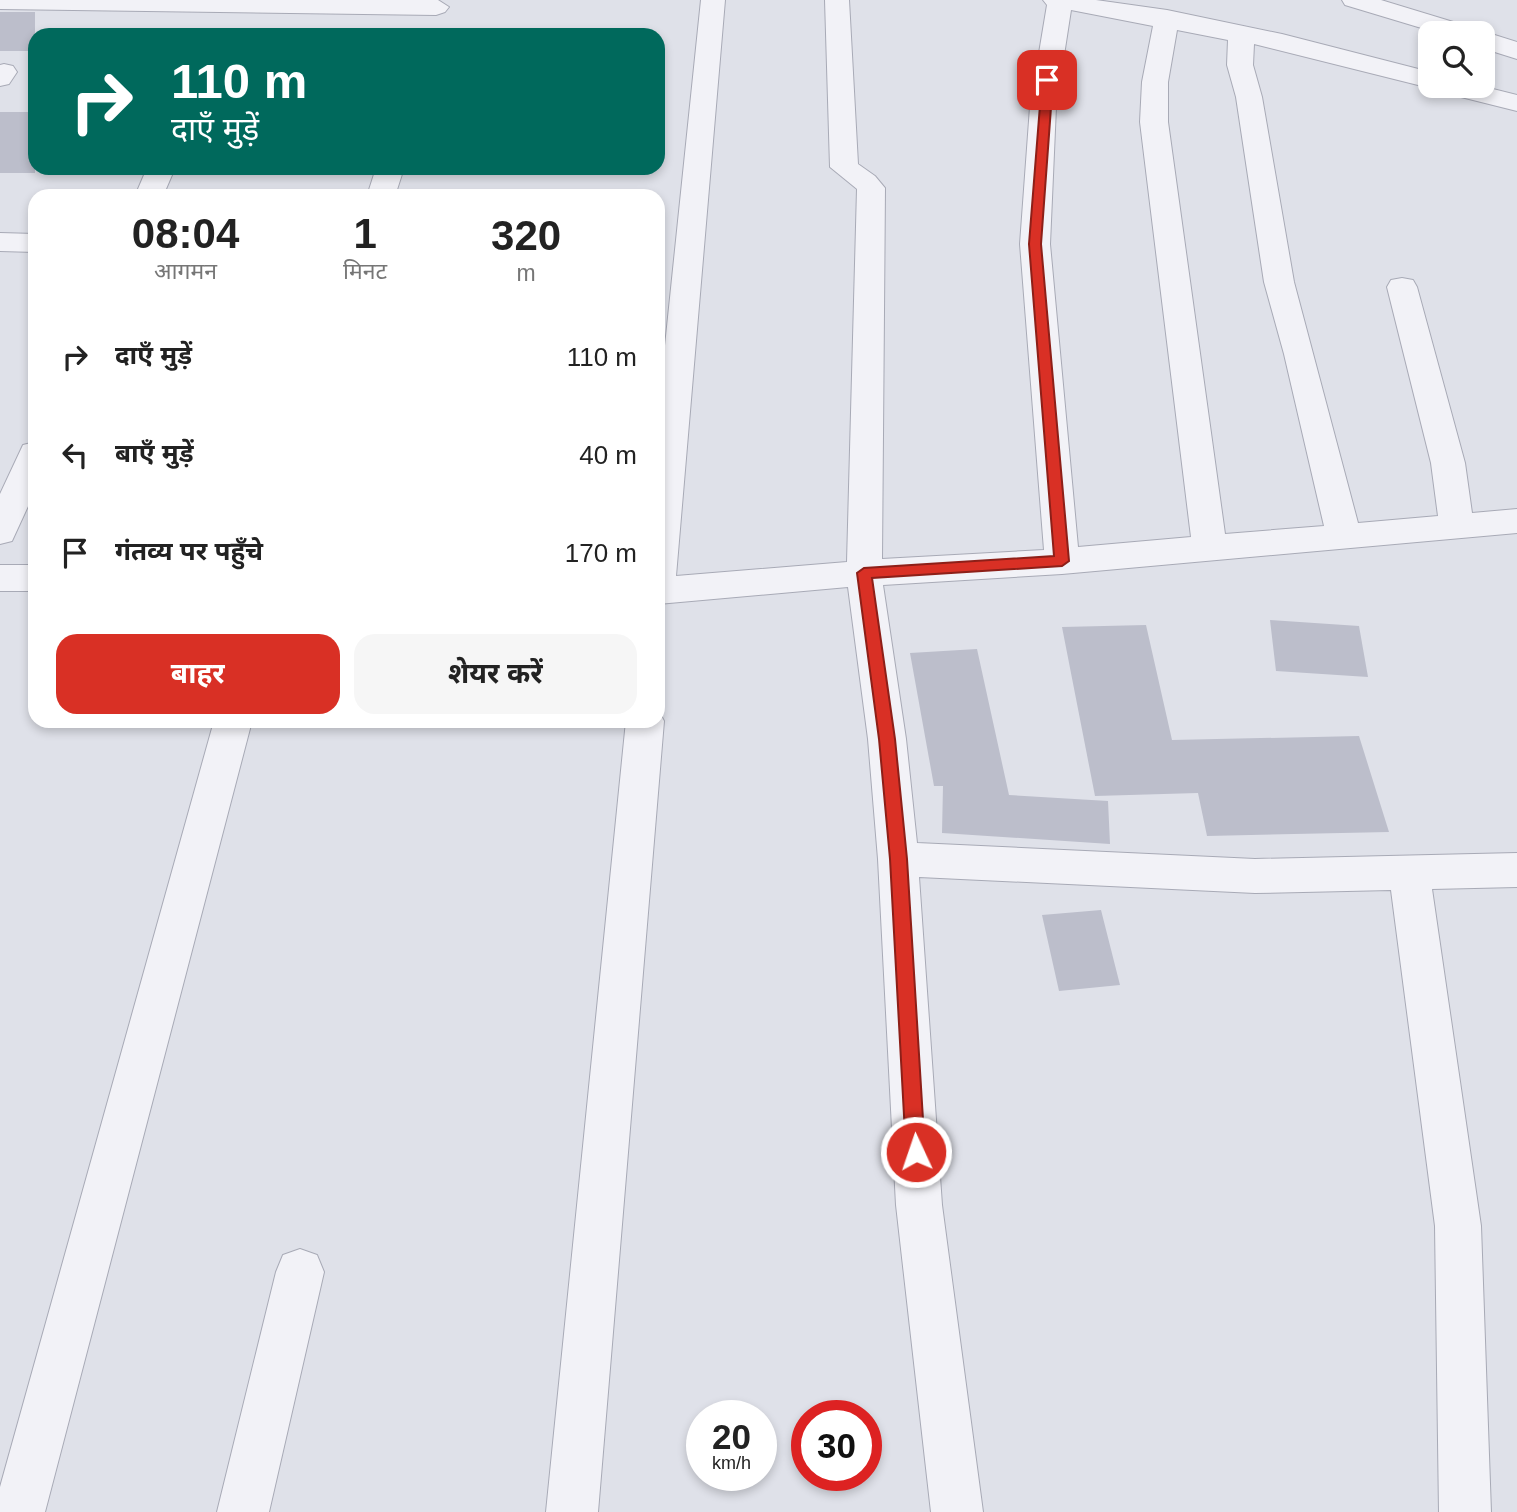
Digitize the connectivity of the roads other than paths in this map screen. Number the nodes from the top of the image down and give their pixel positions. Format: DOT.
graph roads {
  1 [pos="713,0"];
  2 [pos="838,0"];
  3 [pos="1057,0"];
  4 [pos="1354,0"];
  5 [pos="0,2"];
  6 [pos="437,3"];
  7 [pos="231,10"];
  8 [pos="1167,18"];
  9 [pos="1424,21"];
  10 [pos="430,28"];
  11 [pos="1241,33"];
  12 [pos="1495,43"];
  13 [pos="1517,51"];
  14 [pos="1418,77"];
  15 [pos="1495,97"];
  16 [pos="1517,103"];
  17 [pos="0,242"];
  18 [pos="28,243"];
  19 [pos="1402,286"];
  20 [pos="28,469"];
  21 [pos="665,511"];
  22 [pos="1517,521"];
  23 [pos="1457,526"];
  24 [pos="0,533"];
  25 [pos="1344,536"];
  26 [pos="1210,548"];
  27 [pos="1062,561"];
  28 [pos="864,573"];
  29 [pos="0,578"];
  30 [pos="28,578"];
  31 [pos="665,590"];
  32 [pos="231,728"];
  33 [pos="644,728"];
  34 [pos="898,859"];
  35 [pos="1517,870"];
  36 [pos="1409,874"];
  37 [pos="300,1272"];
  38 [pos="19,1512"];
  39 [pos="243,1512"];
  40 [pos="572,1512"];
  41 [pos="957,1512"];
  42 [pos="1465,1512"];
  1 -- 21 [label="street"];
  2 -- 28 [label="street"];
  3 -- 8 [label="street"];
  3 -- 27 [label="street"];
  4 -- 9 [label="street"];
  5 -- 7 [label="street"];
  6 -- 7 [label="street"];
  6 -- 10 [label="street"];
  8 -- 11 [label="street"];
  8 -- 26 [label="street"];
  11 -- 14 [label="street"];
  11 -- 25 [label="street"];
  12 -- 13 [label="street"];
  15 -- 16 [label="street"];
  17 -- 18 [label="street"];
  19 -- 23 [label="street"];
  20 -- 24 [label="street"];
  22 -- 23 [label="street"];
  23 -- 25 [label="street"];
  25 -- 26 [label="street"];
  26 -- 27 [label="street"];
  27 -- 28 [label="street"];
  28 -- 31 [label="street"];
  28 -- 34 [label="street"];
  29 -- 30 [label="street"];
  32 -- 38 [label="street"];
  33 -- 40 [label="street"];
  34 -- 36 [label="street"];
  34 -- 41 [label="street"];
  35 -- 36 [label="street"];
  36 -- 42 [label="street"];
  37 -- 39 [label="street"];
}
